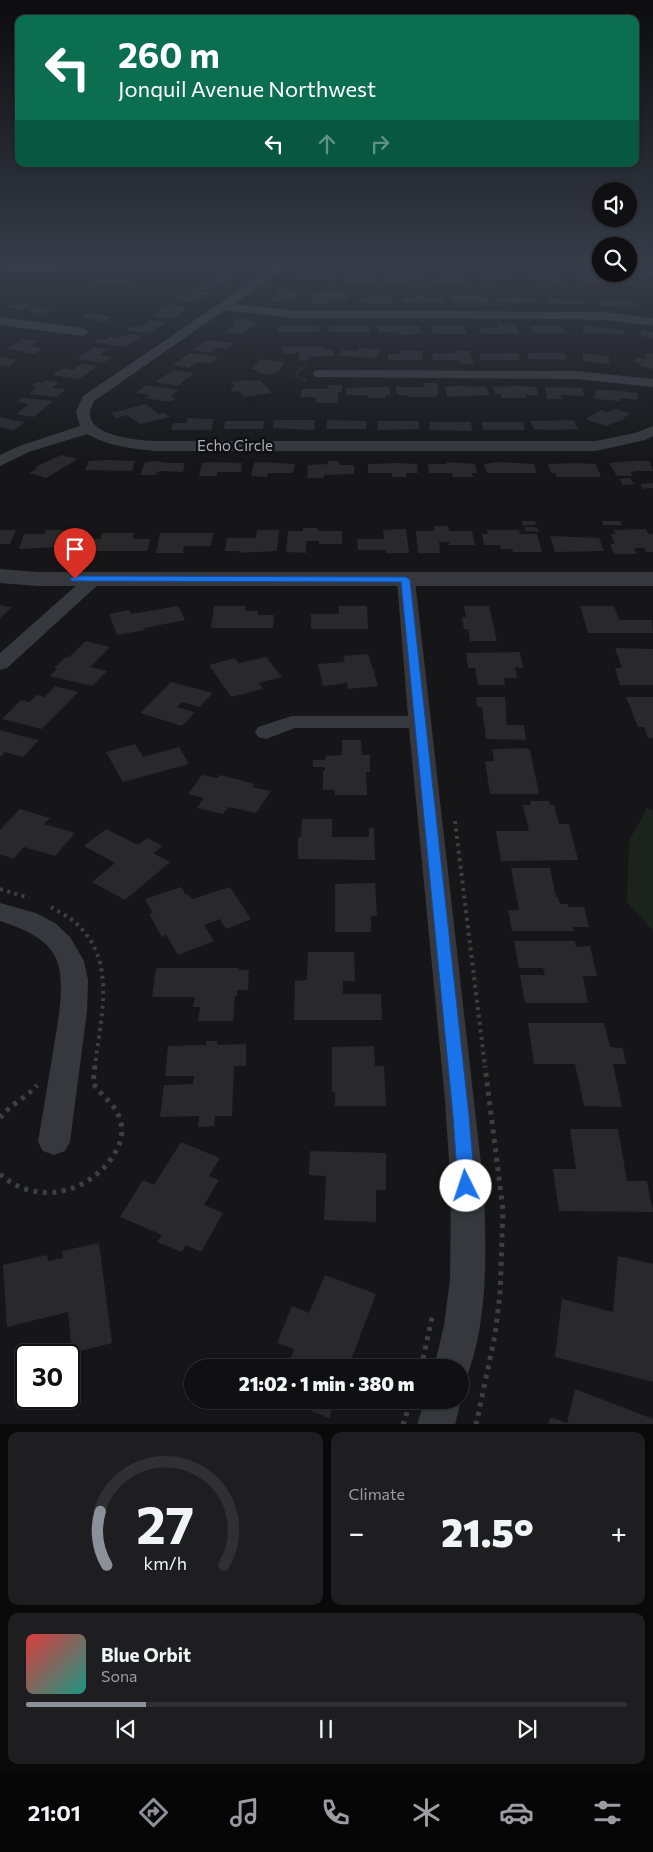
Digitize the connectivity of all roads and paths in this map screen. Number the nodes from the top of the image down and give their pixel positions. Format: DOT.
graph roads {
  1 [pos="65,330"];
  2 [pos="187,330"];
  3 [pos="83,332"];
  4 [pos="320,374"];
  5 [pos="653,382"];
  6 [pos="89,428"];
  7 [pos="653,430"];
  8 [pos="0,461"];
  9 [pos="0,576"];
  10 [pos="94,579"];
  11 [pos="653,579"];
  12 [pos="406,580"];
  13 [pos="0,664"];
  14 [pos="420,722"];
  15 [pos="266,732"];
  16 [pos="0,912"];
  17 [pos="38,1083"];
  18 [pos="0,1118"];
  19 [pos="54,1142"];
  20 [pos="454,1359"];
  21 [pos="408,1409"];
  22 [pos="440,1409"];
  23 [pos="403,1424"];
  24 [pos="436,1424"];
  1 -- 3 [label="street"];
  2 -- 6 [label="street"];
  4 -- 5 [label="street"];
  6 -- 7 [label="street, Echo Circle"];
  6 -- 8 [label="street"];
  9 -- 10 [label="street"];
  10 -- 12 [label="street"];
  10 -- 13 [label="street"];
  11 -- 12 [label="street"];
  12 -- 14 [label="street"];
  14 -- 15 [label="street"];
  14 -- 20 [label="street"];
  16 -- 19 [label="street"];
  17 -- 18 [label="path"];
  21 -- 23 [label="path"];
  22 -- 24 [label="street"];
}
